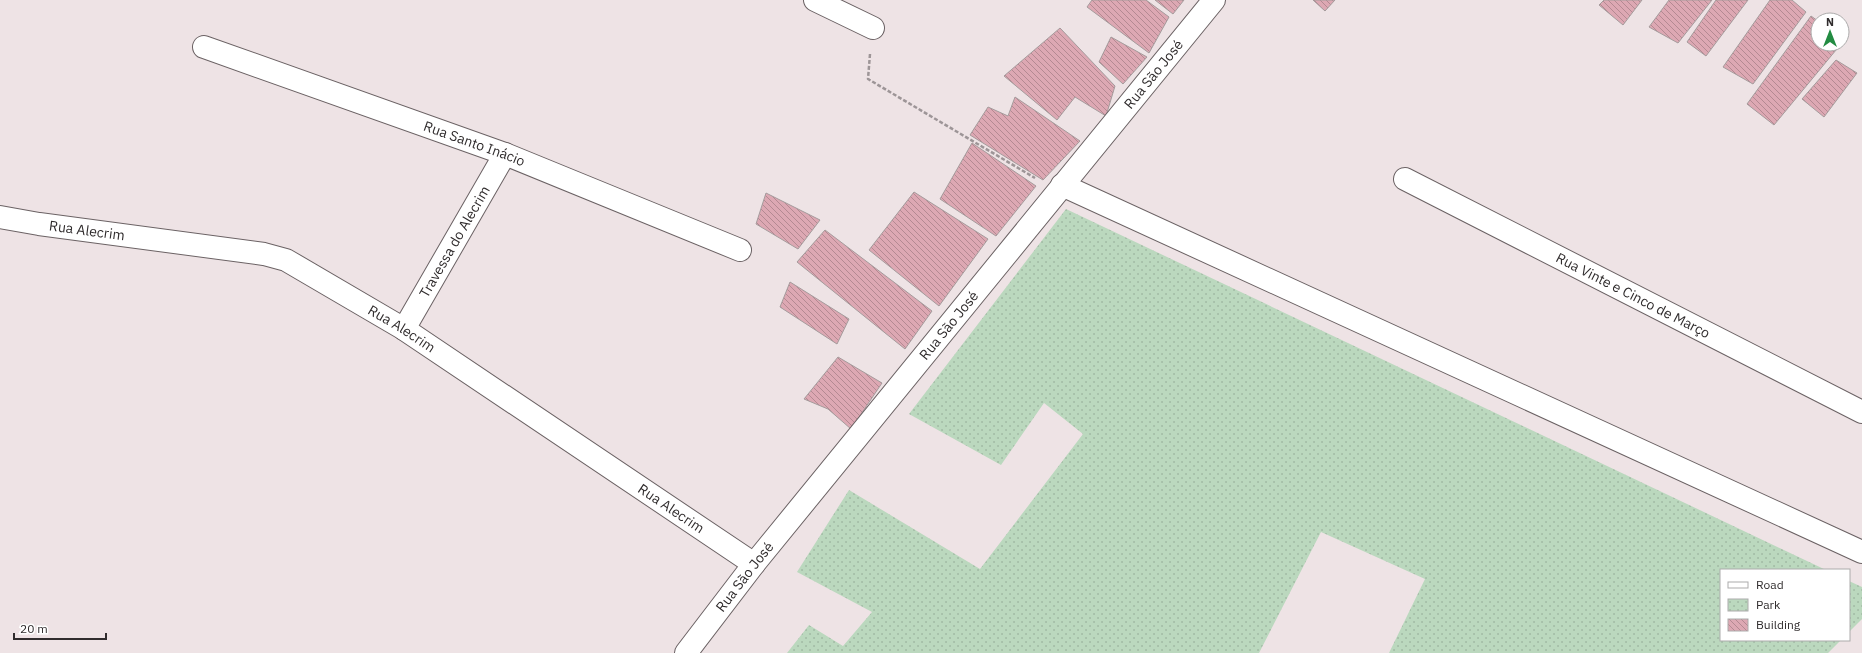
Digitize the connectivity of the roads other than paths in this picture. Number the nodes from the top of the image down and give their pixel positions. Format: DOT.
graph roads {
  1 [pos="815,0"];
  2 [pos="1214,0"];
  3 [pos="873,28"];
  4 [pos="204,48"];
  5 [pos="505,154"];
  6 [pos="1405,178"];
  7 [pos="1060,188"];
  8 [pos="0,217"];
  9 [pos="740,250"];
  10 [pos="404,329"];
  11 [pos="1862,412"];
  12 [pos="1862,552"];
  13 [pos="754,564"];
  14 [pos="686,653"];
  1 -- 3 [label="street"];
  2 -- 7 [label="street, Rua São José"];
  4 -- 5 [label="street, Rua Santo Inácio"];
  5 -- 9 [label="street, Rua Santo Inácio"];
  5 -- 10 [label="street, Travessa do Alecrim"];
  6 -- 11 [label="street, Rua Vinte e Cinco de Março"];
  7 -- 12 [label="street"];
  7 -- 13 [label="street, Rua São José"];
  8 -- 10 [label="street, Rua Alecrim"];
  10 -- 13 [label="street, Rua Alecrim"];
  13 -- 14 [label="street, Rua São José"];
}
